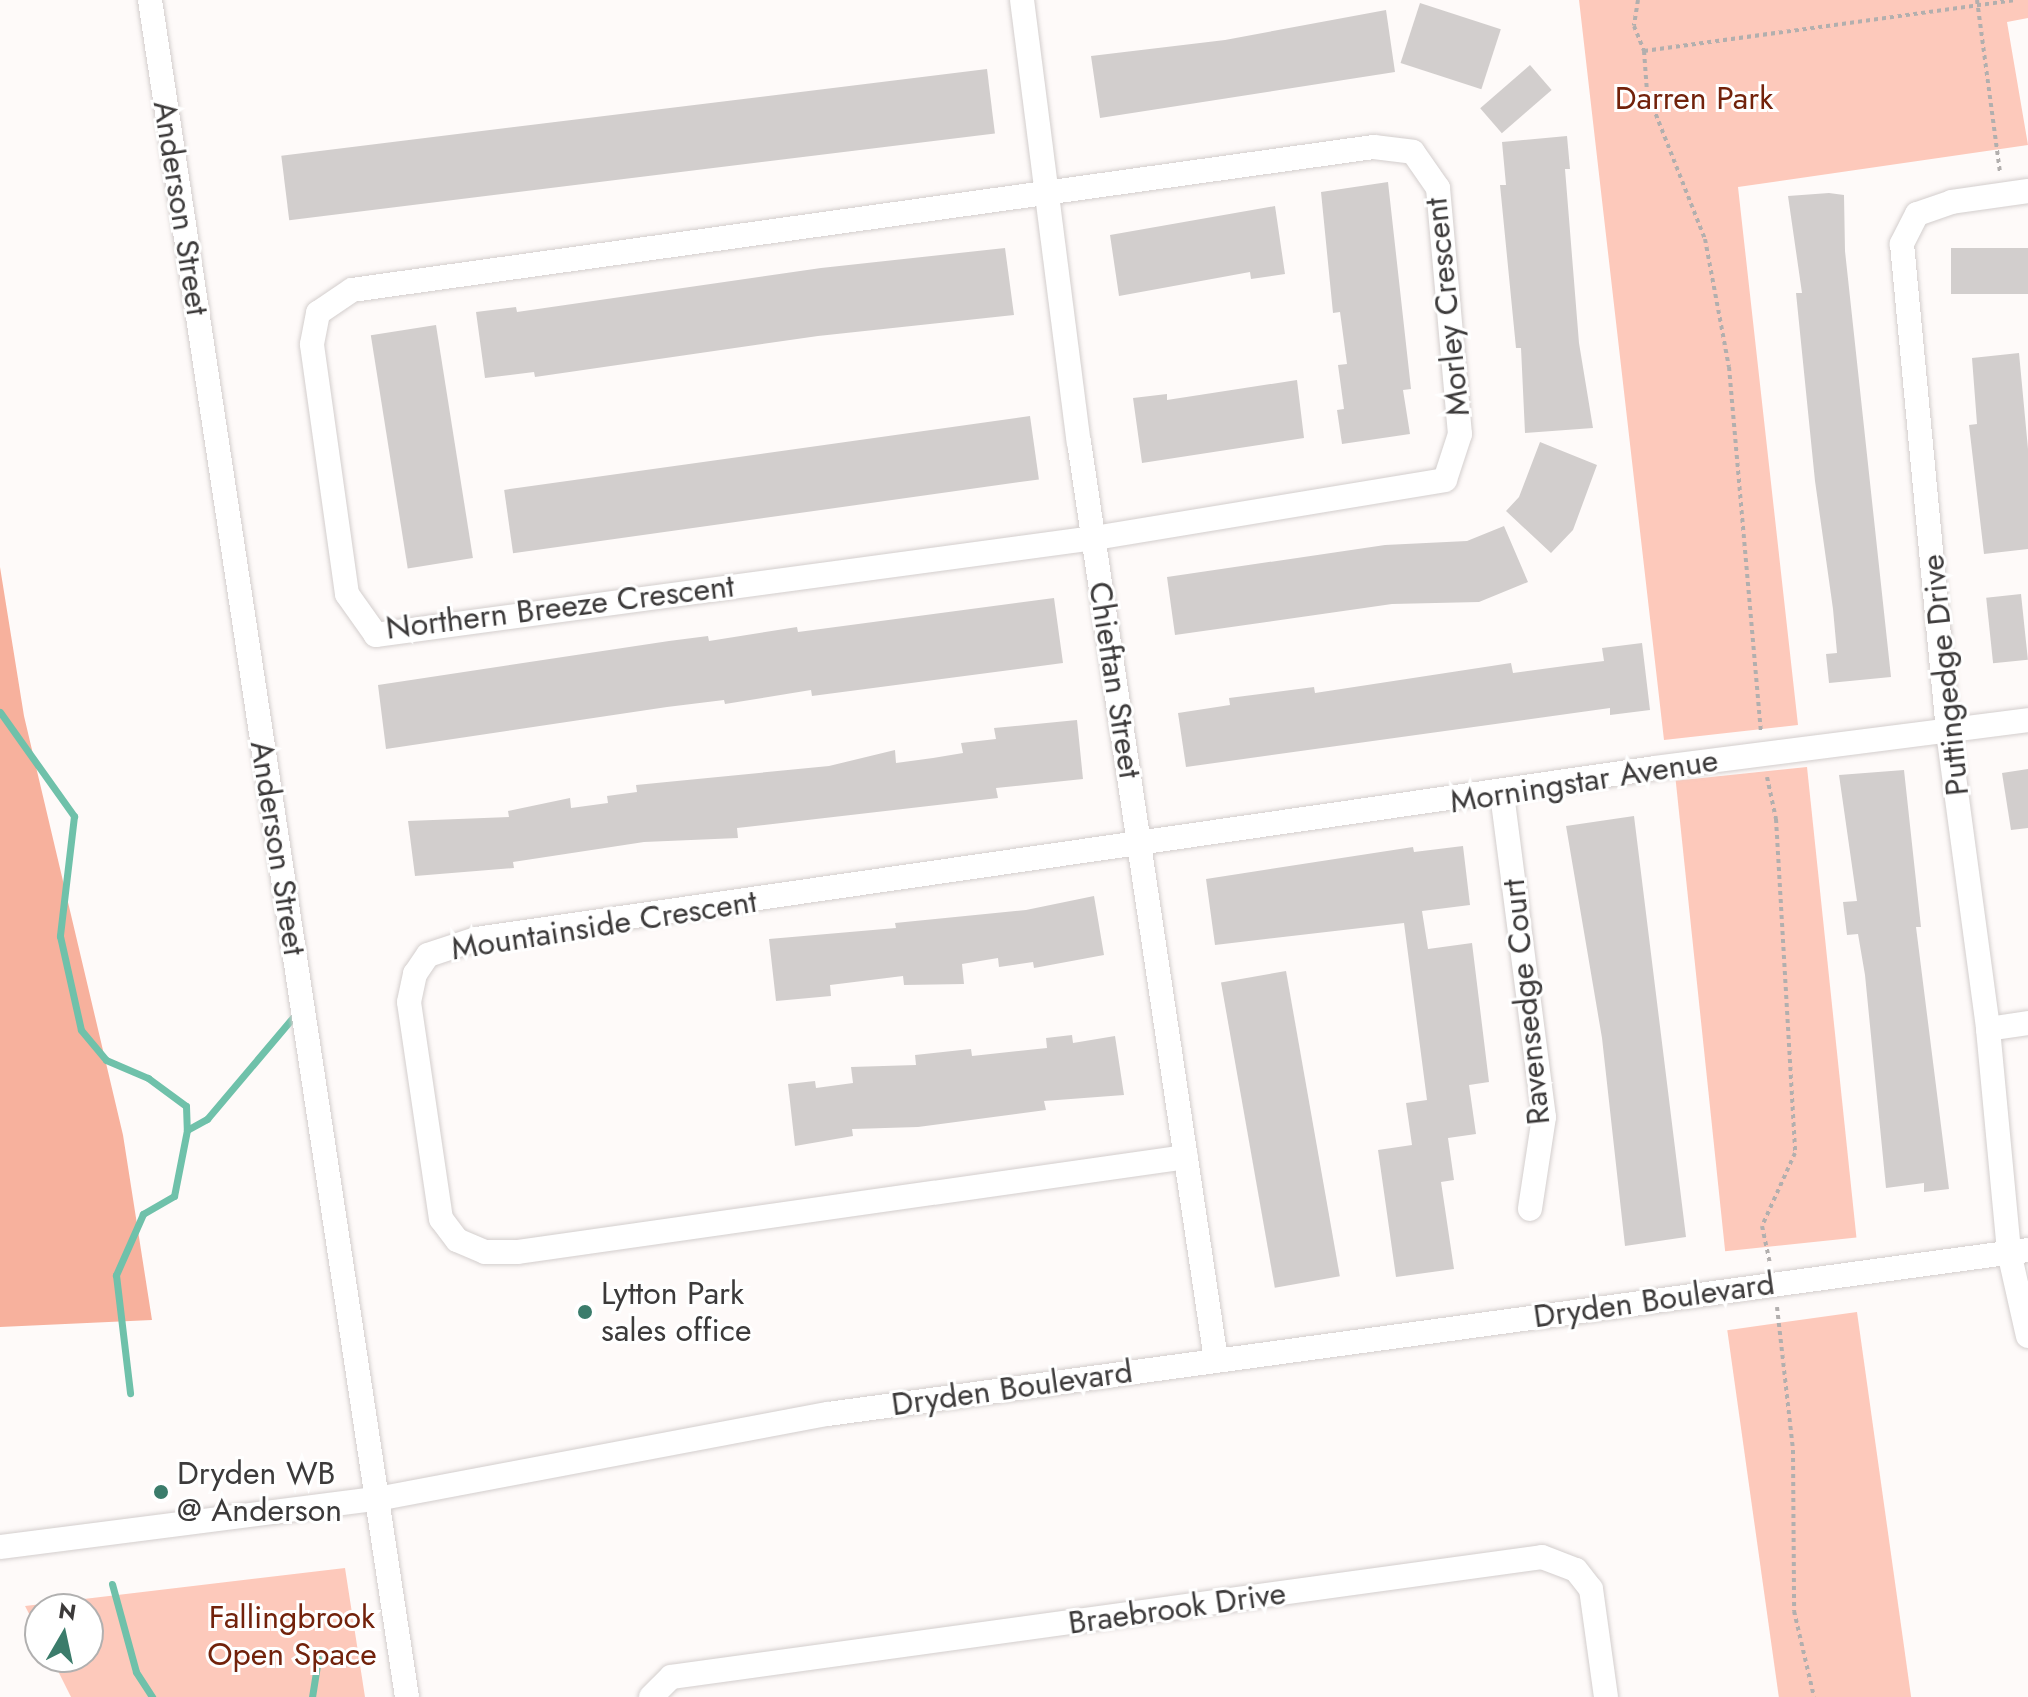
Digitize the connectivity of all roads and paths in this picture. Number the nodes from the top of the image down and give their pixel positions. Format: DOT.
graph roads {
  1 [pos="150,0"];
  2 [pos="1022,0"];
  3 [pos="1638,0"];
  4 [pos="2016,0"];
  5 [pos="1977,3"];
  6 [pos="1644,51"];
  7 [pos="2028,191"];
  8 [pos="2004,194"];
  9 [pos="1046,197"];
  10 [pos="1094,538"];
  11 [pos="2028,720"];
  12 [pos="1948,732"];
  13 [pos="1763,755"];
  14 [pos="1502,794"];
  15 [pos="1140,846"];
  16 [pos="2028,1023"];
  17 [pos="1988,1029"];
  18 [pos="1186,1157"];
  19 [pos="1530,1209"];
  20 [pos="2019,1251"];
  21 [pos="1774,1284"];
  22 [pos="2028,1336"];
  23 [pos="1216,1360"];
  24 [pos="377,1499"];
  25 [pos="0,1547"];
  26 [pos="407,1697"];
  27 [pos="651,1697"];
  28 [pos="1606,1697"];
  29 [pos="1814,1697"];
  1 -- 24 [label="street, Anderson Street"];
  2 -- 9 [label="street, Chieftan Street"];
  3 -- 6 [label="path"];
  4 -- 5 [label="path"];
  5 -- 6 [label="path"];
  5 -- 8 [label="path"];
  6 -- 13 [label="path"];
  7 -- 8 [label="street, Puttingedge Drive"];
  8 -- 12 [label="street, Puttingedge Drive"];
  9 -- 10 [label="street, Chieftan Street"];
  9 -- 10 [label="street, Morley Crescent"];
  9 -- 10 [label="street, Northern Breeze Crescent"];
  10 -- 15 [label="street, Chieftan Street"];
  11 -- 12 [label="street, Morningstar Avenue"];
  12 -- 13 [label="street, Morningstar Avenue"];
  12 -- 17 [label="street, Puttingedge Drive"];
  13 -- 14 [label="street, Morningstar Avenue"];
  13 -- 21 [label="path"];
  14 -- 15 [label="street, Morningstar Avenue"];
  14 -- 19 [label="street, Ravensedge Court"];
  15 -- 18 [label="street, Chieftan Street"];
  15 -- 18 [label="street, Mountainside Crescent"];
  16 -- 17 [label="street"];
  17 -- 20 [label="street, Puttingedge Drive"];
  18 -- 23 [label="street, Chieftan Street"];
  20 -- 21 [label="street, Dryden Boulevard"];
  20 -- 22 [label="street, Puttingedge Drive"];
  21 -- 23 [label="street, Dryden Boulevard"];
  21 -- 29 [label="path"];
  23 -- 24 [label="street, Dryden Boulevard"];
  24 -- 25 [label="street, Dryden Boulevard"];
  24 -- 26 [label="street, Anderson Street"];
  27 -- 28 [label="street, Braebrook Drive"];
}
